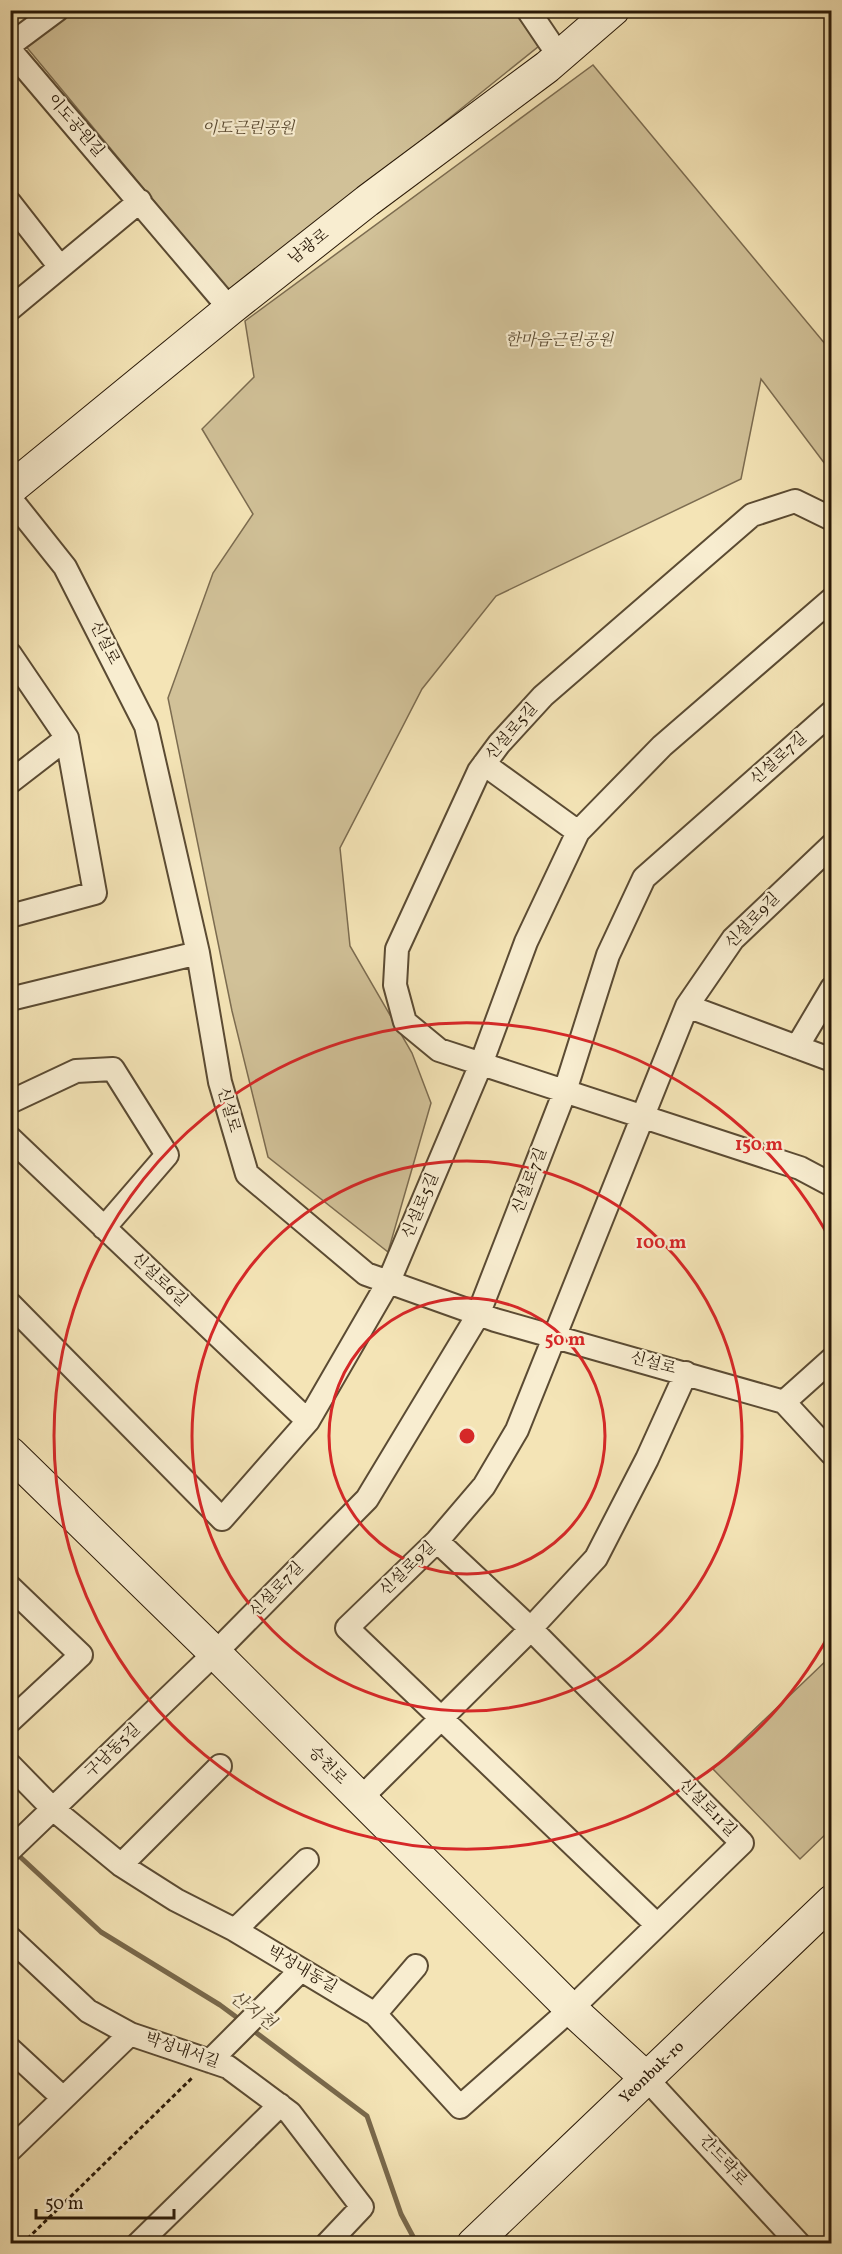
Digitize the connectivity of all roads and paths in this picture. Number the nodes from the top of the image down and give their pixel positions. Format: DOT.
graph roads {
  1 [pos="57,10"];
  2 [pos="528,10"];
  3 [pos="613,10"];
  4 [pos="10,48"];
  5 [pos="559,56"];
  6 [pos="140,201"];
  7 [pos="10,203"];
  8 [pos="60,267"];
  9 [pos="10,309"];
  10 [pos="230,309"];
  11 [pos="10,489"];
  12 [pos="10,498"];
  13 [pos="831,519"];
  14 [pos="831,599"];
  15 [pos="10,654"];
  16 [pos="831,712"];
  17 [pos="67,738"];
  18 [pos="484,764"];
  19 [pos="10,782"];
  20 [pos="578,832"];
  21 [pos="831,845"];
  22 [pos="10,916"];
  23 [pos="198,953"];
  24 [pos="831,988"];
  25 [pos="10,999"];
  26 [pos="687,1006"];
  27 [pos="797,1047"];
  28 [pos="831,1060"];
  29 [pos="481,1064"];
  30 [pos="565,1091"];
  31 [pos="10,1102"];
  32 [pos="643,1117"];
  33 [pos="10,1138"];
  34 [pos="831,1185"];
  35 [pos="104,1228"];
  36 [pos="389,1281"];
  37 [pos="10,1304"];
  38 [pos="478,1315"];
  39 [pos="554,1337"];
  40 [pos="831,1359"];
  41 [pos="686,1373"];
  42 [pos="784,1402"];
  43 [pos="308,1421"];
  44 [pos="10,1453"];
  45 [pos="831,1454"];
  46 [pos="437,1541"];
  47 [pos="10,1587"];
  48 [pos="530,1628"];
  49 [pos="215,1653"];
  50 [pos="440,1719"];
  51 [pos="10,1721"];
  52 [pos="10,1765"];
  53 [pos="220,1766"];
  54 [pos="360,1799"];
  55 [pos="47,1815"];
  56 [pos="10,1850"];
  57 [pos="307,1860"];
  58 [pos="121,1865"];
  59 [pos="831,1901"];
  60 [pos="657,1925"];
  61 [pos="235,1930"];
  62 [pos="10,1938"];
  63 [pos="416,1966"];
  64 [pos="300,1971"];
  65 [pos="571,2009"];
  66 [pos="375,2014"];
  67 [pos="130,2034"];
  68 [pos="10,2049"];
  69 [pos="210,2061"];
  70 [pos="646,2078"];
  71 [pos="63,2098"];
  72 [pos="280,2105"];
  73 [pos="10,2150"];
  74 [pos="22,2244"];
  75 [pos="138,2244"];
  76 [pos="327,2244"];
  77 [pos="473,2244"];
  78 [pos="799,2244"];
  1 -- 4 [label="street, 이도공원길"];
  2 -- 5 [label="street"];
  3 -- 5 [label="main road, 남광로"];
  4 -- 6 [label="street, 이도공원길"];
  5 -- 10 [label="main road, 남광로"];
  6 -- 8 [label="street"];
  6 -- 10 [label="street, 이도공원길"];
  7 -- 8 [label="street"];
  8 -- 9 [label="street"];
  10 -- 11 [label="main road, 남광로"];
  12 -- 23 [label="street, 신설로"];
  13 -- 18 [label="street, 신설로5길"];
  14 -- 20 [label="street, 신설로5길"];
  15 -- 17 [label="street"];
  16 -- 30 [label="street, 신설로7길"];
  17 -- 19 [label="street"];
  17 -- 22 [label="street"];
  18 -- 20 [label="street"];
  18 -- 29 [label="street, 신설로5길"];
  20 -- 29 [label="street, 신설로5길"];
  21 -- 26 [label="street, 신설로9길"];
  23 -- 25 [label="street"];
  23 -- 36 [label="street, 신설로"];
  24 -- 27 [label="street"];
  26 -- 27 [label="street"];
  26 -- 32 [label="street, 신설로9길"];
  27 -- 28 [label="street"];
  29 -- 30 [label="street"];
  29 -- 36 [label="street, 신설로5길"];
  30 -- 32 [label="street"];
  30 -- 38 [label="street, 신설로7길"];
  31 -- 35 [label="street"];
  32 -- 34 [label="street"];
  32 -- 39 [label="street, 신설로9길"];
  33 -- 35 [label="street, 신설로6길"];
  35 -- 43 [label="street, 신설로6길"];
  36 -- 38 [label="street, 신설로"];
  36 -- 43 [label="street, 신설로5길"];
  37 -- 43 [label="street, 신설로5길"];
  38 -- 39 [label="street, 신설로"];
  38 -- 49 [label="street, 신설로7길"];
  39 -- 41 [label="street, 신설로"];
  39 -- 46 [label="street, 신설로9길"];
  40 -- 42 [label="street"];
  41 -- 42 [label="street, 신설로"];
  41 -- 48 [label="street"];
  42 -- 45 [label="street"];
  44 -- 49 [label="main road, 승천로"];
  46 -- 48 [label="street"];
  46 -- 50 [label="street, 신설로9길"];
  47 -- 51 [label="street"];
  48 -- 50 [label="street"];
  48 -- 60 [label="street, 신설로11길"];
  49 -- 54 [label="main road, 승천로"];
  49 -- 55 [label="street, 구남동5길"];
  50 -- 54 [label="street"];
  50 -- 60 [label="street, 신설로9길"];
  52 -- 55 [label="street, 박성내동길"];
  53 -- 58 [label="street"];
  54 -- 65 [label="main road, 승천로"];
  55 -- 56 [label="street, 구남동5길"];
  55 -- 58 [label="street, 박성내동길"];
  57 -- 61 [label="street"];
  58 -- 61 [label="street, 박성내동길"];
  59 -- 70 [label="main road, Yeonbuk-ro"];
  60 -- 65 [label="street, 신설로11길"];
  61 -- 64 [label="street, 박성내동길"];
  62 -- 67 [label="street, 박성내서길"];
  63 -- 66 [label="street"];
  64 -- 66 [label="street, 박성내동길"];
  64 -- 69 [label="street"];
  65 -- 66 [label="street, 박성내동길"];
  65 -- 70 [label="main road, 승천로"];
  67 -- 69 [label="street, 박성내서길"];
  67 -- 71 [label="street"];
  68 -- 71 [label="street"];
  69 -- 72 [label="street, 박성내서길"];
  69 -- 74 [label="path"];
  70 -- 77 [label="main road, Yeonbuk-ro"];
  70 -- 78 [label="street, 간드락로"];
  71 -- 73 [label="street"];
  72 -- 75 [label="street"];
  72 -- 76 [label="street, 박성내서길"];
}
